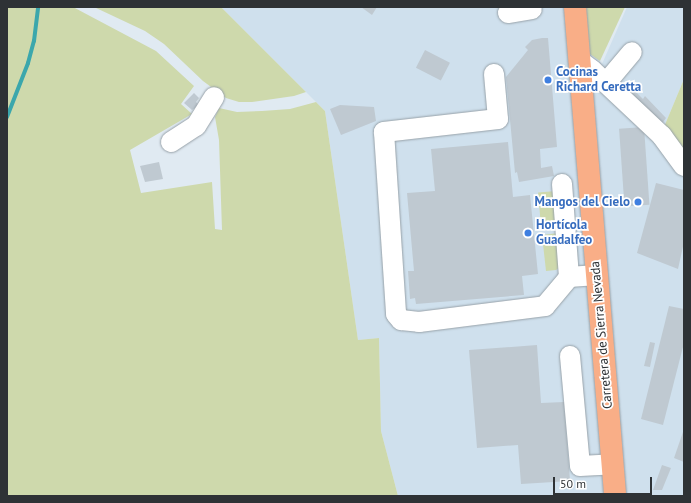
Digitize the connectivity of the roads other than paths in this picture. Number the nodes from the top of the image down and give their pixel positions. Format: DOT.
graph roads {
  1 [pos="575,7"];
  2 [pos="532,9"];
  3 [pos="508,13"];
  4 [pos="632,52"];
  5 [pos="580,62"];
  6 [pos="494,74"];
  7 [pos="606,83"];
  8 [pos="214,97"];
  9 [pos="171,142"];
  10 [pos="684,166"];
  11 [pos="562,184"];
  12 [pos="597,274"];
  13 [pos="569,277"];
  14 [pos="570,356"];
  15 [pos="613,464"];
  16 [pos="615,496"];
  1 -- 5 [label="highway, Carretera de Sierra Nevada"];
  2 -- 3 [label="street"];
  4 -- 7 [label="street"];
  5 -- 7 [label="street"];
  5 -- 12 [label="highway, Carretera de Sierra Nevada"];
  6 -- 13 [label="street"];
  7 -- 10 [label="street"];
  8 -- 9 [label="street"];
  11 -- 13 [label="street"];
  12 -- 13 [label="street"];
  12 -- 15 [label="highway, Carretera de Sierra Nevada"];
  14 -- 15 [label="street"];
  15 -- 16 [label="highway, Carretera de Sierra Nevada"];
}
